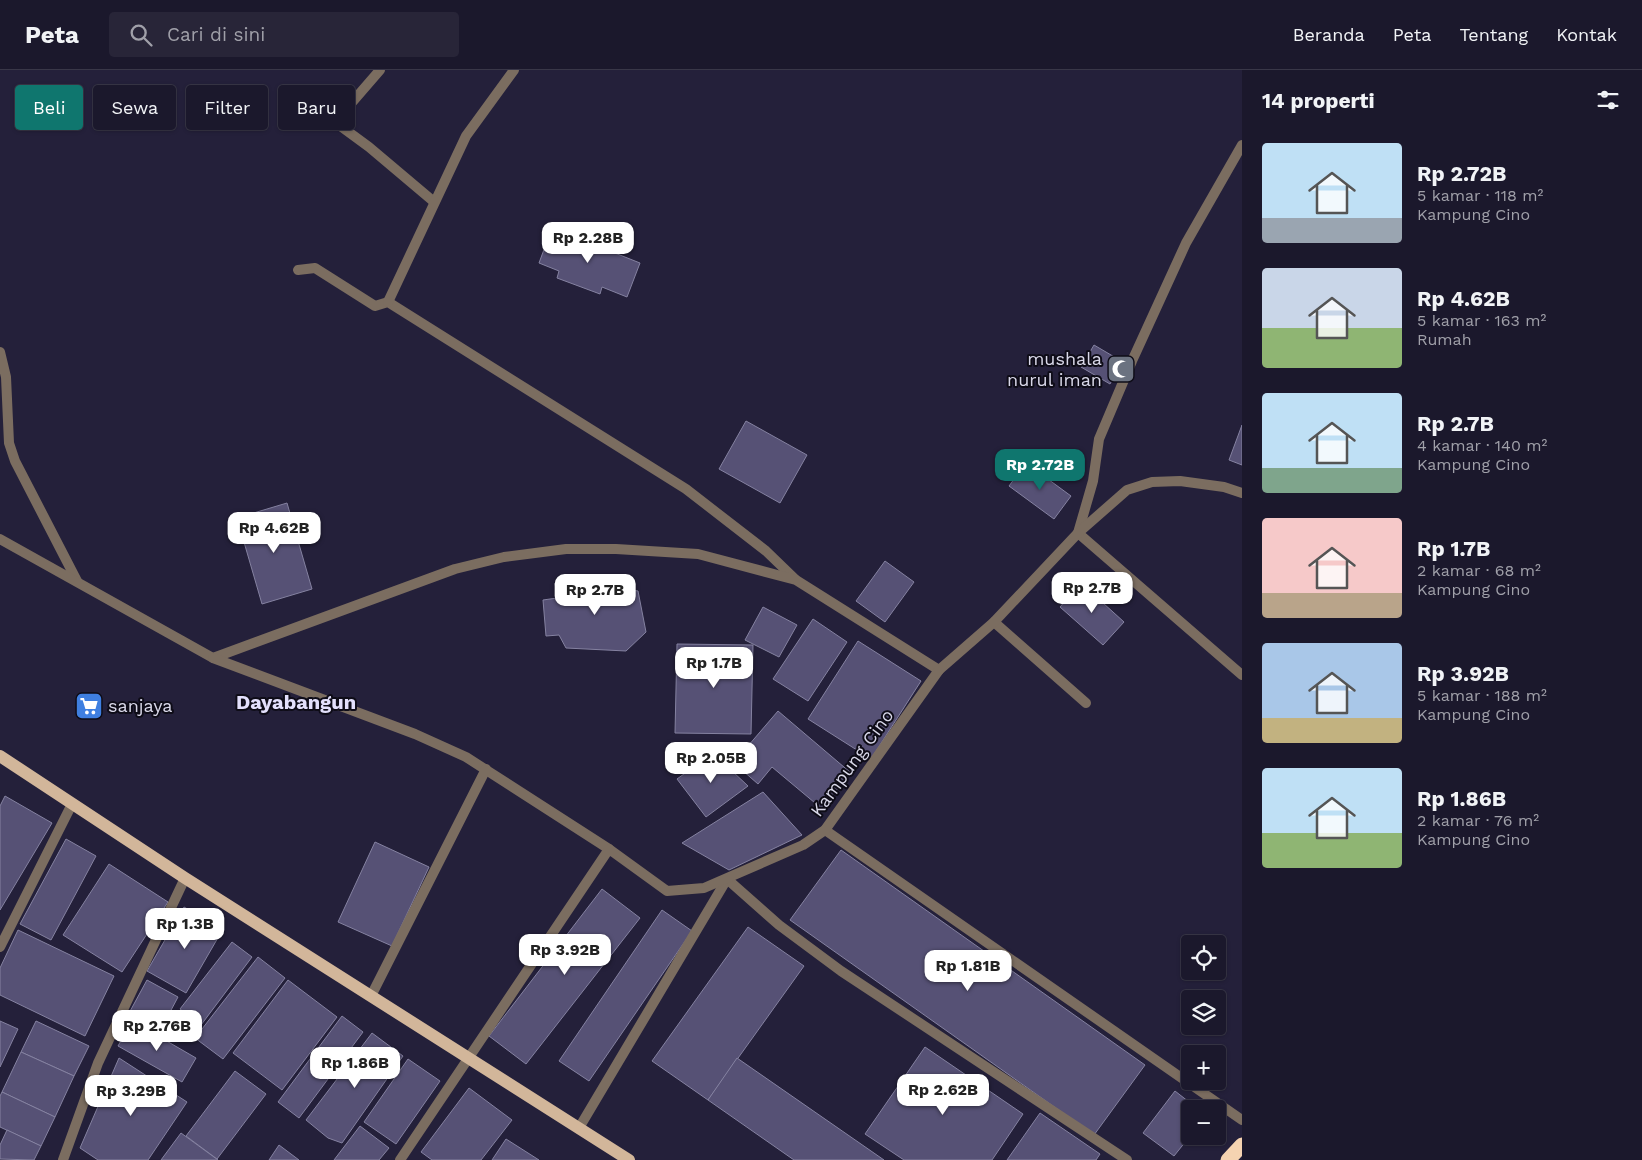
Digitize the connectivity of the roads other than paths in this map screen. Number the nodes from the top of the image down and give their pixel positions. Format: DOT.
graph roads {
  1 [pos="380,70"];
  2 [pos="514,70"];
  3 [pos="1242,145"];
  4 [pos="433,201"];
  5 [pos="298,270"];
  6 [pos="388,302"];
  7 [pos="0,352"];
  8 [pos="1242,493"];
  9 [pos="1078,533"];
  10 [pos="0,538"];
  11 [pos="796,580"];
  12 [pos="77,581"];
  13 [pos="994,622"];
  14 [pos="213,658"];
  15 [pos="939,670"];
  16 [pos="1242,675"];
  17 [pos="1086,704"];
  18 [pos="0,756"];
  19 [pos="486,769"];
  20 [pos="72,804"];
  21 [pos="825,830"];
  22 [pos="609,849"];
  23 [pos="185,878"];
  24 [pos="727,879"];
  25 [pos="0,947"];
  26 [pos="370,996"];
  27 [pos="469,1058"];
  28 [pos="1242,1120"];
  29 [pos="579,1128"];
  30 [pos="1242,1145"];
  31 [pos="64,1159"];
  32 [pos="400,1160"];
  33 [pos="629,1160"];
  34 [pos="1127,1160"];
  35 [pos="1228,1160"];
  1 -- 4 [label="street"];
  2 -- 4 [label="street"];
  3 -- 9 [label="street"];
  4 -- 6 [label="street"];
  5 -- 6 [label="street"];
  6 -- 11 [label="street"];
  7 -- 12 [label="street"];
  8 -- 9 [label="street, Kampung Cino"];
  9 -- 13 [label="street, Kampung Cino"];
  9 -- 16 [label="street"];
  10 -- 12 [label="street, Kampung Cino"];
  11 -- 14 [label="street"];
  11 -- 15 [label="street"];
  12 -- 14 [label="street, Kampung Cino"];
  13 -- 15 [label="street, Kampung Cino"];
  13 -- 17 [label="street"];
  14 -- 19 [label="street, Kampung Cino"];
  15 -- 21 [label="street, Kampung Cino"];
  18 -- 20 [label="main road"];
  19 -- 22 [label="street, Kampung Cino"];
  19 -- 26 [label="street"];
  20 -- 23 [label="main road"];
  20 -- 25 [label="street"];
  21 -- 24 [label="street, Kampung Cino"];
  21 -- 28 [label="street"];
  22 -- 24 [label="street, Kampung Cino"];
  22 -- 27 [label="street"];
  23 -- 26 [label="main road"];
  23 -- 31 [label="street"];
  24 -- 29 [label="street"];
  24 -- 34 [label="street"];
  26 -- 27 [label="main road"];
  27 -- 29 [label="main road"];
  27 -- 32 [label="street"];
  29 -- 33 [label="main road"];
  30 -- 35 [label="highway"];
}
